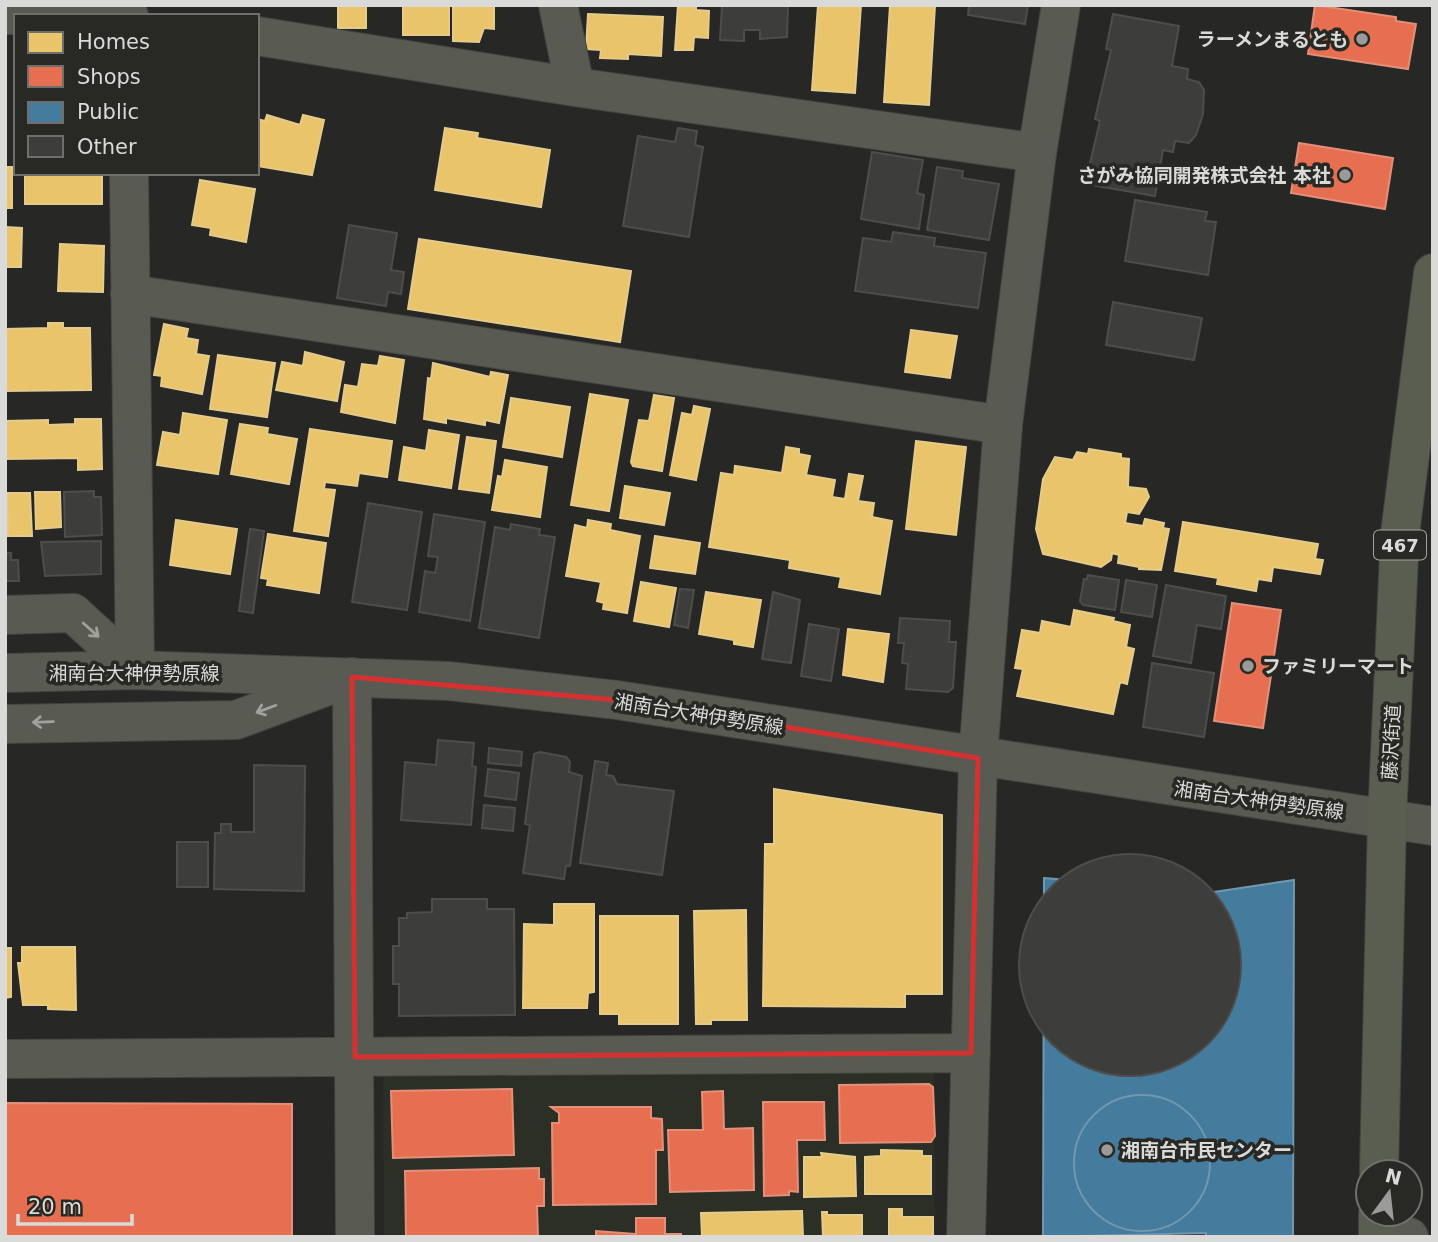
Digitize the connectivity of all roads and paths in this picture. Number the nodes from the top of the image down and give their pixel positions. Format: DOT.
graph roads {
  1 [pos="558,5"];
  2 [pos="1061,5"];
  3 [pos="259,36"];
  4 [pos="575,87"];
  5 [pos="1037,152"];
  6 [pos="129,175"];
  7 [pos="1433,273"];
  8 [pos="130,294"];
  9 [pos="1003,425"];
  10 [pos="1423,429"];
  11 [pos="5,615"];
  12 [pos="135,670"];
  13 [pos="80,671"];
  14 [pos="5,673"];
  15 [pos="352,677"];
  16 [pos="80,721"];
  17 [pos="5,724"];
  18 [pos="978,758"];
  19 [pos="1387,819"];
  20 [pos="1433,826"];
  21 [pos="971,1053"];
  22 [pos="355,1057"];
  23 [pos="5,1059"];
  24 [pos="1379,1158"];
  25 [pos="355,1237"];
  26 [pos="966,1237"];
  1 -- 4 [label="street"];
  2 -- 5 [label="street"];
  3 -- 4 [label="street"];
  4 -- 5 [label="street"];
  5 -- 9 [label="street"];
  6 -- 8 [label="street"];
  7 -- 10 [label="highway, 藤沢街道 / 467"];
  8 -- 9 [label="street"];
  8 -- 12 [label="street"];
  9 -- 18 [label="street"];
  10 -- 19 [label="highway, 藤沢街道 / 467"];
  11 -- 12 [label="street, one-way"];
  12 -- 13 [label="street, 湘南台大神伊勢原線"];
  12 -- 15 [label="street, 湘南台大神伊勢原線"];
  13 -- 14 [label="street, 湘南台大神伊勢原線"];
  13 -- 16 [label="street"];
  15 -- 16 [label="street, one-way"];
  15 -- 18 [label="street, 湘南台大神伊勢原線"];
  15 -- 22 [label="street"];
  16 -- 17 [label="street, one-way"];
  18 -- 19 [label="street, 湘南台大神伊勢原線"];
  18 -- 21 [label="street"];
  19 -- 20 [label="street, 湘南台大神伊勢原線"];
  19 -- 24 [label="highway, 藤沢街道 / 467"];
  21 -- 22 [label="street"];
  21 -- 26 [label="street"];
  22 -- 23 [label="street"];
  22 -- 25 [label="street"];
}
